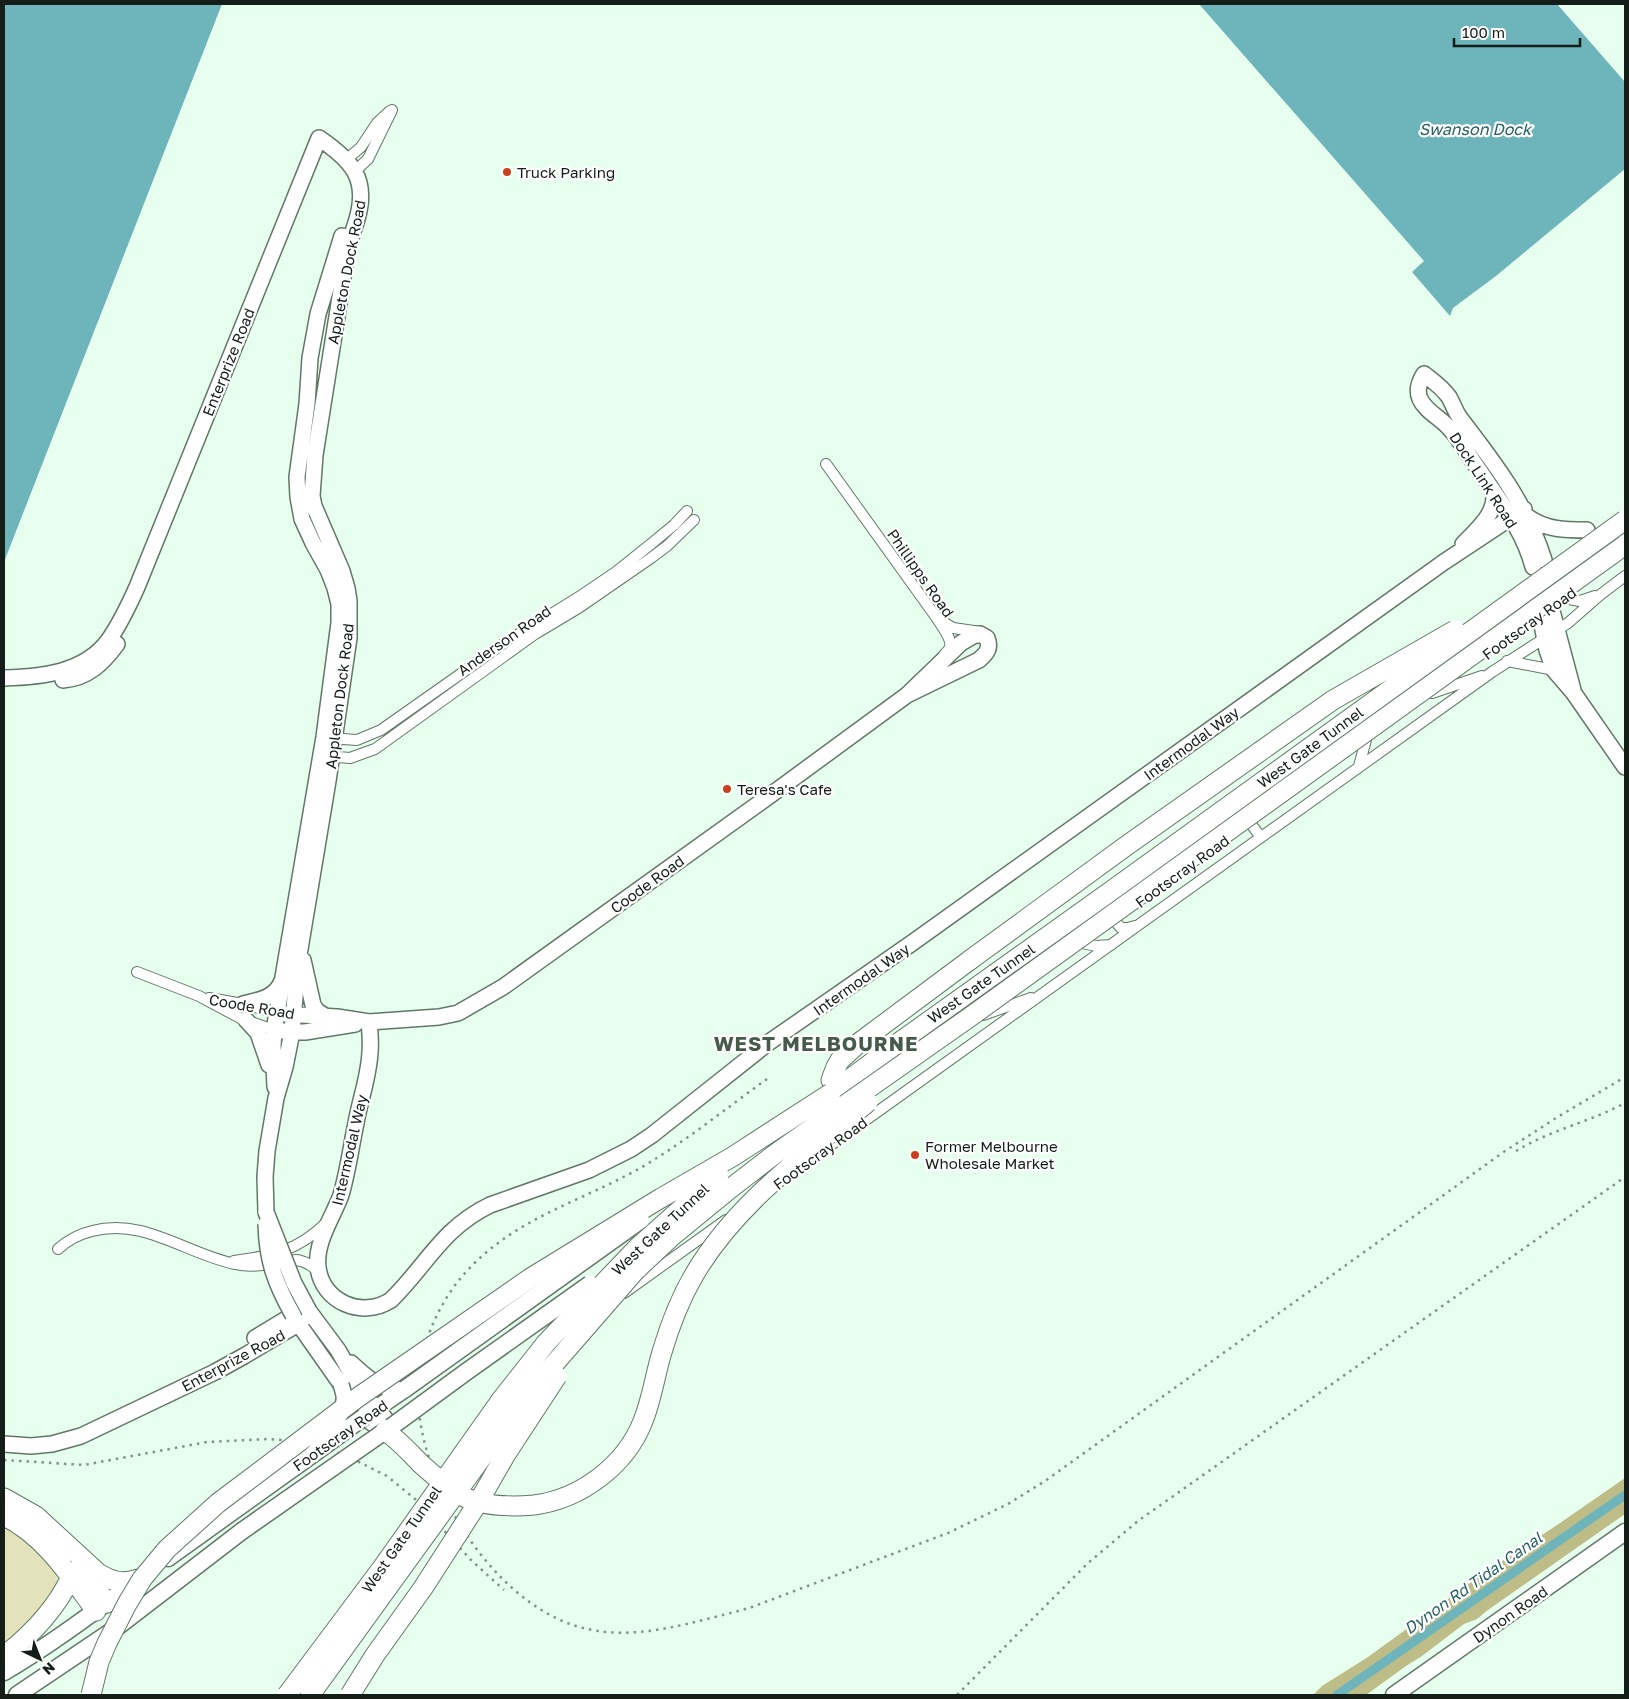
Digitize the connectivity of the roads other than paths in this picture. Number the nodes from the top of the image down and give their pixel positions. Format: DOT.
graph roads {
  1 [pos="314,152"];
  2 [pos="350,166"];
  3 [pos="335,325"];
  4 [pos="304,420"];
  5 [pos="826,464"];
  6 [pos="1493,490"];
  7 [pos="687,511"];
  8 [pos="1526,513"];
  9 [pos="1511,518"];
  10 [pos="694,520"];
  11 [pos="1625,520"];
  12 [pos="1587,530"];
  13 [pos="1625,545"];
  14 [pos="1625,554"];
  15 [pos="1444,562"];
  16 [pos="1625,576"];
  17 [pos="1528,589"];
  18 [pos="1605,591"];
  19 [pos="1551,607"];
  20 [pos="936,617"];
  21 [pos="984,635"];
  22 [pos="1550,635"];
  23 [pos="1507,661"];
  24 [pos="1554,670"];
  25 [pos="1492,672"];
  26 [pos="4,678"];
  27 [pos="1432,692"];
  28 [pos="1573,692"];
  29 [pos="907,695"];
  30 [pos="329,738"];
  31 [pos="1366,740"];
  32 [pos="326,756"];
  33 [pos="1359,766"];
  34 [pos="1625,767"];
  35 [pos="1250,822"];
  36 [pos="1261,838"];
  37 [pos="1114,920"];
  38 [pos="1143,923"];
  39 [pos="301,942"];
  40 [pos="1082,943"];
  41 [pos="1114,943"];
  42 [pos="137,972"];
  43 [pos="282,981"];
  44 [pos="1054,986"];
  45 [pos="199,996"];
  46 [pos="243,1004"];
  47 [pos="277,1013"];
  48 [pos="294,1014"];
  49 [pos="325,1016"];
  50 [pos="972,1017"];
  51 [pos="246,1020"];
  52 [pos="367,1021"];
  53 [pos="348,1025"];
  54 [pos="274,1030"];
  55 [pos="292,1032"];
  56 [pos="287,1059"];
  57 [pos="831,1086"];
  58 [pos="275,1096"];
  59 [pos="674,1196"];
  60 [pos="266,1212"];
  61 [pos="332,1217"];
  62 [pos="58,1249"];
  63 [pos="221,1260"];
  64 [pos="320,1272"];
  65 [pos="590,1284"];
  66 [pos="608,1301"];
  67 [pos="310,1311"];
  68 [pos="296,1320"];
  69 [pos="586,1320"];
  70 [pos="338,1350"];
  71 [pos="341,1384"];
  72 [pos="405,1389"];
  73 [pos="370,1413"];
  74 [pos="388,1429"];
  75 [pos="4,1444"];
  76 [pos="313,1454"];
  77 [pos="4,1498"];
  78 [pos="15,1516"];
  79 [pos="1625,1532"];
  80 [pos="58,1535"];
  81 [pos="71,1577"];
  82 [pos="138,1579"];
  83 [pos="101,1607"];
  84 [pos="117,1627"];
  85 [pos="4,1656"];
  86 [pos="4,1672"];
  87 [pos="18,1695"];
  88 [pos="91,1695"];
  89 [pos="288,1695"];
  90 [pos="310,1695"];
  91 [pos="350,1695"];
  92 [pos="1394,1695"];
  1 -- 2 [label="street, Enterprize Road"];
  1 -- 4 [label="street, Appleton Dock Road"];
  1 -- 26 [label="street, Enterprize Road"];
  2 -- 2 [label="street"];
  2 -- 3 [label="street, Appleton Dock Road"];
  3 -- 4 [label="street"];
  3 -- 30 [label="street, Appleton Dock Road"];
  4 -- 30 [label="street, Appleton Dock Road"];
  5 -- 20 [label="street, Phillipps Road"];
  6 -- 8 [label="street, Dock Link Road"];
  6 -- 9 [label="street, Dock Link Road"];
  6 -- 15 [label="street, Intermodal Way"];
  7 -- 30 [label="street, Anderson Road"];
  8 -- 9 [label="street, Intermodal Way"];
  8 -- 9 [label="street, Dock Link Road"];
  8 -- 12 [label="street"];
  9 -- 15 [label="street, Intermodal Way"];
  10 -- 32 [label="street, Anderson Road"];
  11 -- 17 [label="highway, West Gate Tunnel, bridge"];
  13 -- 50 [label="highway, West Gate Tunnel, bridge"];
  14 -- 19 [label="main road, Footscray Road"];
  15 -- 64 [label="street, Intermodal Way"];
  16 -- 18 [label="street, Footscray Road"];
  17 -- 57 [label="highway, West Gate Tunnel, bridge"];
  17 -- 57 [label="highway, bridge"];
  18 -- 19 [label="street"];
  18 -- 22 [label="street, Footscray Road"];
  19 -- 22 [label="street"];
  19 -- 27 [label="main road, Footscray Road"];
  20 -- 21 [label="street"];
  20 -- 29 [label="street, Phillipps Road"];
  21 -- 29 [label="street, Coode Road"];
  21 -- 29 [label="street, Coode Road"];
  22 -- 23 [label="street, Footscray Road"];
  22 -- 24 [label="street"];
  22 -- 28 [label="street"];
  23 -- 24 [label="street"];
  23 -- 25 [label="street, Footscray Road"];
  24 -- 28 [label="street"];
  25 -- 27 [label="street, Footscray Road"];
  25 -- 33 [label="street, Footscray Road"];
  27 -- 31 [label="main road, Footscray Road"];
  28 -- 34 [label="street"];
  29 -- 52 [label="street, Coode Road"];
  30 -- 32 [label="street, Appleton Dock Road"];
  31 -- 33 [label="street"];
  31 -- 35 [label="main road, Footscray Road"];
  32 -- 39 [label="street, Appleton Dock Road"];
  32 -- 43 [label="street, Appleton Dock Road"];
  33 -- 36 [label="street, Footscray Road"];
  35 -- 36 [label="street"];
  35 -- 37 [label="main road, Footscray Road"];
  36 -- 38 [label="street, Footscray Road"];
  37 -- 38 [label="street, Footscray Road"];
  37 -- 40 [label="main road, Footscray Road"];
  38 -- 41 [label="street, Footscray Road"];
  39 -- 48 [label="street, Appleton Dock Road"];
  39 -- 49 [label="street"];
  40 -- 41 [label="street, Footscray Road"];
  41 -- 44 [label="street, Footscray Road"];
  42 -- 45 [label="street, Coode Road"];
  43 -- 46 [label="street"];
  43 -- 47 [label="street, Appleton Dock Road"];
  44 -- 50 [label="street, Footscray Road"];
  44 -- 69 [label="street, Footscray Road"];
  45 -- 46 [label="street, Coode Road"];
  45 -- 51 [label="street, Coode Road"];
  46 -- 47 [label="street, Coode Road"];
  47 -- 48 [label="street, Coode Road"];
  47 -- 54 [label="street, Appleton Dock Road"];
  48 -- 49 [label="street, Coode Road"];
  48 -- 55 [label="street, Appleton Dock Road"];
  49 -- 52 [label="street, Coode Road"];
  50 -- 66 [label="highway, West Gate Tunnel, bridge"];
  50 -- 74 [label="highway, bridge"];
  51 -- 54 [label="street, Coode Road"];
  51 -- 58 [label="street"];
  52 -- 53 [label="street, Coode Road"];
  52 -- 61 [label="street, Intermodal Way"];
  53 -- 55 [label="street, Coode Road"];
  53 -- 56 [label="street"];
  54 -- 55 [label="street, Coode Road"];
  54 -- 58 [label="street, Appleton Dock Road"];
  55 -- 56 [label="street, Appleton Dock Road"];
  56 -- 58 [label="street, Appleton Dock Road"];
  57 -- 88 [label="highway, bridge"];
  57 -- 89 [label="highway, West Gate Tunnel, bridge"];
  58 -- 60 [label="street, Appleton Dock Road"];
  59 -- 72 [label="main road, Footscray Road, bridge"];
  60 -- 67 [label="street, Appleton Dock Road, bridge"];
  60 -- 68 [label="street, Appleton Dock Road, bridge"];
  61 -- 63 [label="street"];
  61 -- 64 [label="street, Intermodal Way"];
  62 -- 63 [label="street"];
  63 -- 64 [label="street"];
  65 -- 74 [label="main road, Footscray Road, bridge"];
  66 -- 90 [label="highway, West Gate Tunnel, bridge"];
  66 -- 91 [label="highway, bridge"];
  67 -- 68 [label="street, Enterprize Road"];
  67 -- 70 [label="street, Appleton Dock Road"];
  68 -- 71 [label="street, Appleton Dock Road"];
  68 -- 75 [label="street, Enterprize Road"];
  70 -- 72 [label="street"];
  70 -- 73 [label="street, Appleton Dock Road"];
  71 -- 73 [label="street, Appleton Dock Road, bridge"];
  71 -- 76 [label="street, bridge"];
  72 -- 73 [label="main road, Footscray Road"];
  73 -- 74 [label="main road, Appleton Dock Road"];
  73 -- 76 [label="main road, Footscray Road, bridge"];
  74 -- 84 [label="main road, Footscray Road, bridge"];
  76 -- 82 [label="main road, Footscray Road, bridge"];
  77 -- 78 [label="highway"];
  78 -- 80 [label="highway"];
  78 -- 81 [label="highway"];
  79 -- 92 [label="main road, Dynon Road"];
  80 -- 82 [label="highway"];
  80 -- 83 [label="highway"];
  81 -- 83 [label="highway"];
  81 -- 85 [label="highway"];
  82 -- 83 [label="main road, Footscray Road"];
  83 -- 84 [label="main road"];
  83 -- 86 [label="main road, Footscray Road"];
  84 -- 87 [label="main road, Footscray Road"];
}
